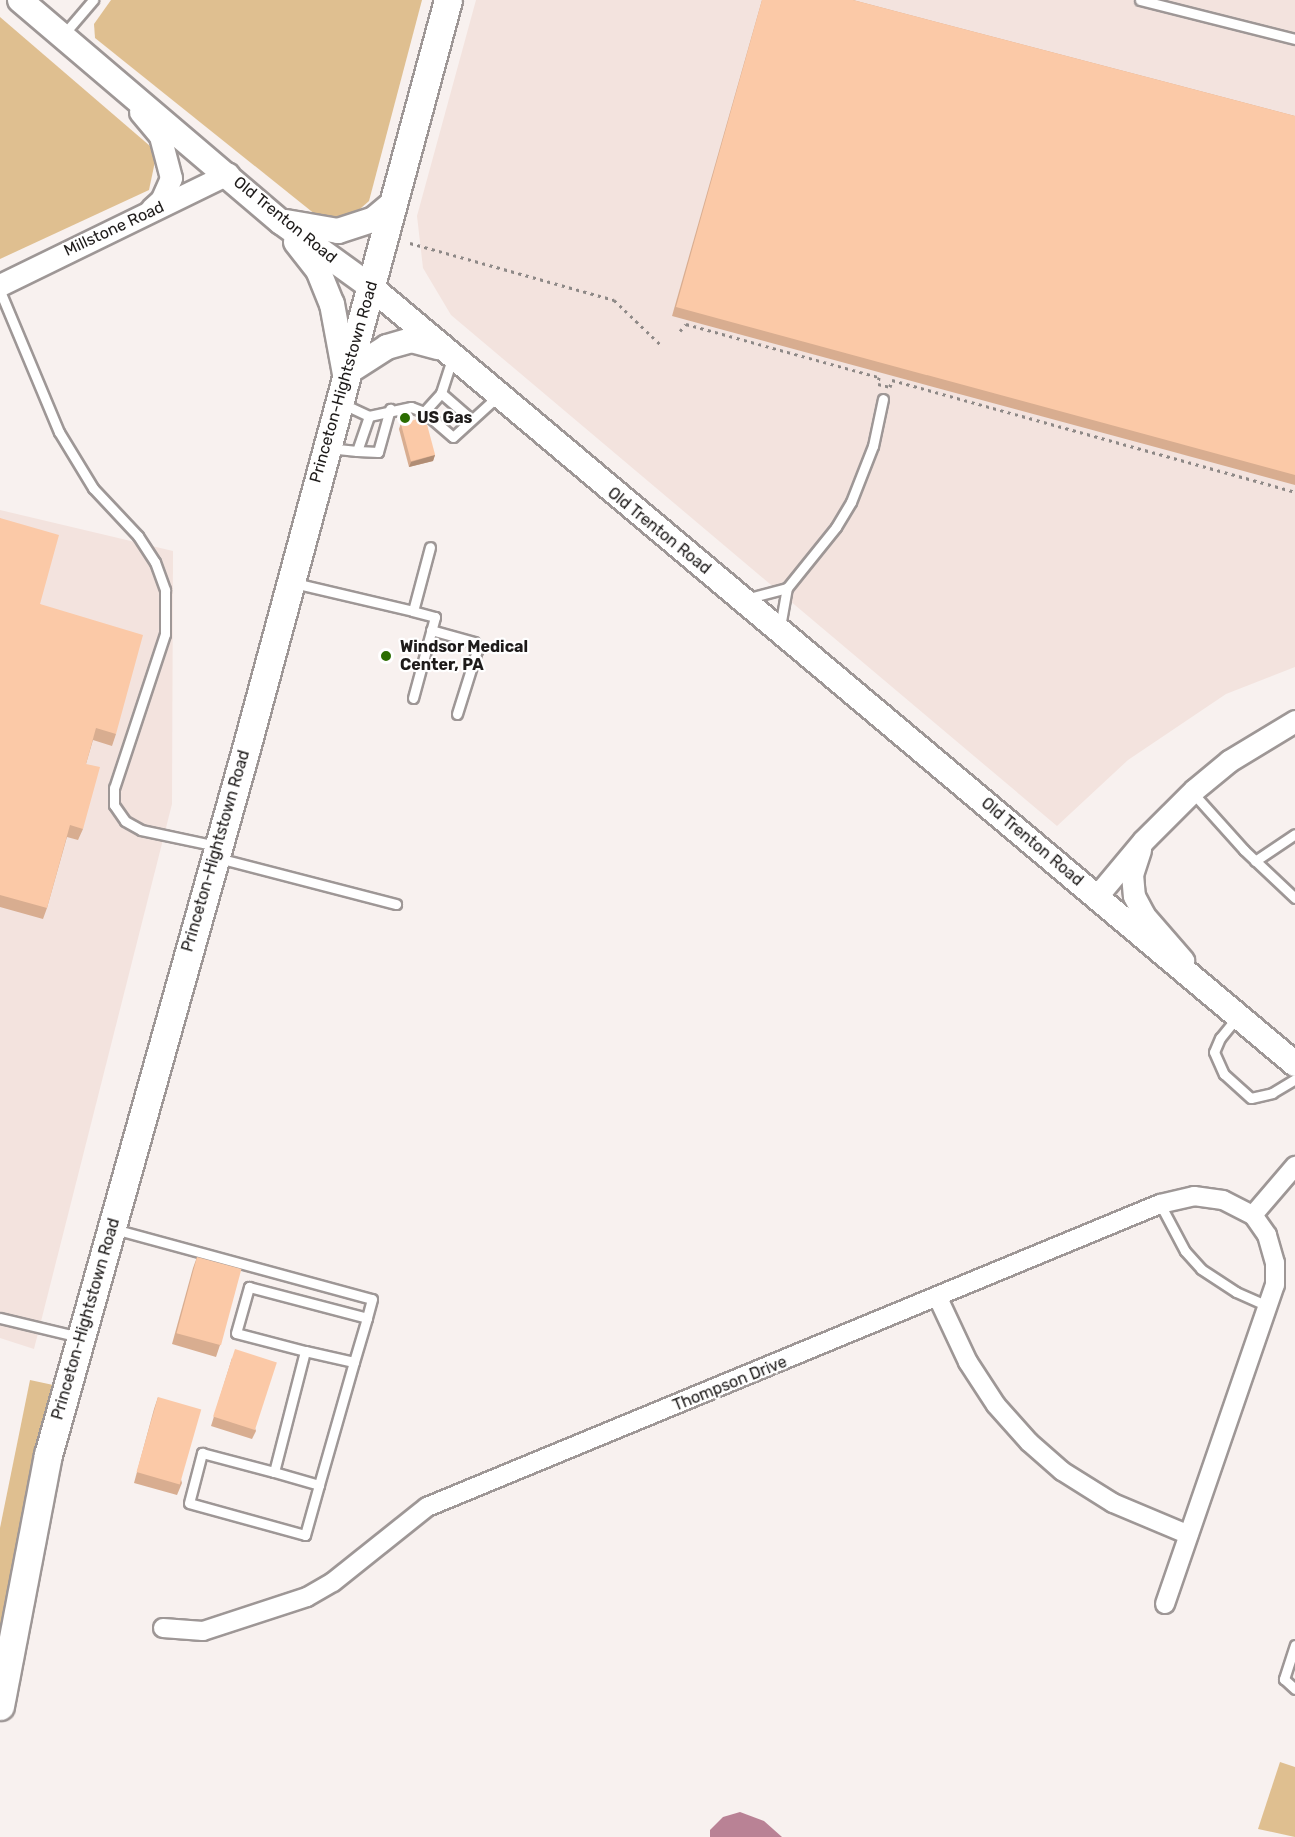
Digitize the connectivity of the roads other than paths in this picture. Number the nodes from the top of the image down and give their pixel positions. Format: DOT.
graph roads {
  1 [pos="20,0"];
  2 [pos="93,0"];
  3 [pos="448,0"];
  4 [pos="1140,0"];
  5 [pos="63,35"];
  6 [pos="1295,39"];
  7 [pos="101,67"];
  8 [pos="228,174"];
  9 [pos="392,204"];
  10 [pos="144,216"];
  11 [pos="281,222"];
  12 [pos="0,285"];
  13 [pos="370,287"];
  14 [pos="0,291"];
  15 [pos="445,353"];
  16 [pos="345,374"];
  17 [pos="441,393"];
  18 [pos="497,397"];
  19 [pos="883,399"];
  20 [pos="338,402"];
  21 [pos="390,409"];
  22 [pos="424,412"];
  23 [pos="369,416"];
  24 [pos="471,419"];
  25 [pos="325,447"];
  26 [pos="357,451"];
  27 [pos="430,548"];
  28 [pos="288,582"];
  29 [pos="787,588"];
  30 [pos="744,600"];
  31 [pos="413,611"];
  32 [pos="431,630"];
  33 [pos="779,630"];
  34 [pos="413,698"];
  35 [pos="457,714"];
  36 [pos="1295,720"];
  37 [pos="1192,792"];
  38 [pos="1295,834"];
  39 [pos="1143,841"];
  40 [pos="217,852"];
  41 [pos="1256,861"];
  42 [pos="1097,896"];
  43 [pos="1295,898"];
  44 [pos="396,904"];
  45 [pos="1212,994"];
  46 [pos="1238,1016"];
  47 [pos="1295,1064"];
  48 [pos="1295,1079"];
  49 [pos="1295,1166"];
  50 [pos="1160,1204"];
  51 [pos="1253,1215"];
  52 [pos="112,1229"];
  53 [pos="938,1298"];
  54 [pos="1268,1306"];
  55 [pos="0,1318"];
  56 [pos="367,1318"];
  57 [pos="81,1337"];
  58 [pos="305,1351"];
  59 [pos="354,1362"];
  60 [pos="274,1473"];
  61 [pos="319,1485"];
  62 [pos="1189,1536"];
  63 [pos="1165,1604"];
  64 [pos="163,1628"];
  65 [pos="1295,1645"];
  66 [pos="1295,1689"];
  67 [pos="0,1706"];
  1 -- 5 [label="main road, Old Trenton Road"];
  2 -- 5 [label="lane"];
  3 -- 9 [label="main road, Princeton-Hightstown Road"];
  4 -- 6 [label="lane"];
  5 -- 7 [label="main road, Old Trenton Road"];
  7 -- 8 [label="main road, Old Trenton Road"];
  7 -- 10 [label="street"];
  8 -- 10 [label="street, Millstone Road"];
  8 -- 11 [label="main road, Old Trenton Road"];
  9 -- 11 [label="main road"];
  9 -- 13 [label="main road, Princeton-Hightstown Road"];
  10 -- 12 [label="street, Millstone Road"];
  11 -- 13 [label="main road, Old Trenton Road"];
  11 -- 16 [label="main road"];
  13 -- 15 [label="main road, Old Trenton Road"];
  13 -- 16 [label="main road, Princeton-Hightstown Road"];
  14 -- 40 [label="lane"];
  15 -- 16 [label="main road"];
  15 -- 17 [label="lane"];
  15 -- 18 [label="main road, Old Trenton Road"];
  16 -- 20 [label="main road, Princeton-Hightstown Road"];
  17 -- 22 [label="lane"];
  17 -- 24 [label="lane"];
  18 -- 24 [label="lane"];
  18 -- 30 [label="main road, Old Trenton Road"];
  19 -- 29 [label="lane"];
  20 -- 23 [label="lane"];
  20 -- 25 [label="main road, Princeton-Hightstown Road"];
  21 -- 22 [label="lane"];
  21 -- 23 [label="lane"];
  21 -- 26 [label="lane"];
  22 -- 24 [label="lane"];
  23 -- 26 [label="lane"];
  25 -- 26 [label="lane"];
  25 -- 28 [label="main road, Princeton-Hightstown Road"];
  27 -- 31 [label="lane"];
  28 -- 31 [label="lane"];
  28 -- 40 [label="main road, Princeton-Hightstown Road"];
  29 -- 30 [label="lane"];
  29 -- 33 [label="lane"];
  30 -- 33 [label="main road, Old Trenton Road"];
  31 -- 32 [label="lane"];
  32 -- 34 [label="lane"];
  32 -- 35 [label="lane"];
  33 -- 42 [label="main road, Old Trenton Road"];
  36 -- 37 [label="street"];
  37 -- 39 [label="street"];
  37 -- 41 [label="lane"];
  38 -- 41 [label="lane"];
  39 -- 42 [label="street"];
  39 -- 45 [label="street"];
  40 -- 44 [label="lane"];
  40 -- 52 [label="main road, Princeton-Hightstown Road"];
  41 -- 43 [label="lane"];
  42 -- 45 [label="main road, Old Trenton Road"];
  45 -- 46 [label="main road, Old Trenton Road"];
  46 -- 47 [label="main road, Old Trenton Road"];
  46 -- 48 [label="lane"];
  49 -- 51 [label="street"];
  50 -- 51 [label="street, Thompson Drive"];
  50 -- 53 [label="street, Thompson Drive"];
  50 -- 54 [label="lane"];
  51 -- 54 [label="street"];
  52 -- 56 [label="lane"];
  52 -- 57 [label="main road, Princeton-Hightstown Road"];
  53 -- 62 [label="street"];
  53 -- 64 [label="street, Thompson Drive"];
  54 -- 62 [label="street"];
  55 -- 57 [label="lane"];
  56 -- 58 [label="lane"];
  56 -- 59 [label="lane"];
  57 -- 67 [label="main road, Princeton-Hightstown Road"];
  58 -- 59 [label="lane"];
  58 -- 60 [label="lane"];
  59 -- 61 [label="lane"];
  60 -- 61 [label="lane"];
  60 -- 61 [label="lane"];
  62 -- 63 [label="street"];
  65 -- 66 [label="lane"];
}
